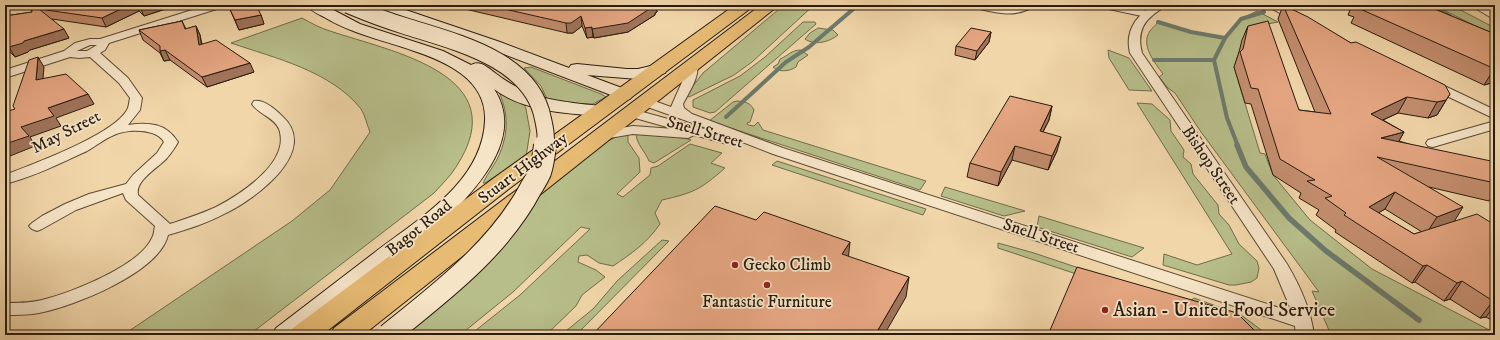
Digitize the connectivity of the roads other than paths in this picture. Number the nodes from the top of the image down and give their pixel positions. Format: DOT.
graph roads {
  1 [pos="219,5"];
  2 [pos="314,5"];
  3 [pos="348,5"];
  4 [pos="377,5"];
  5 [pos="745,5"];
  6 [pos="771,5"];
  7 [pos="976,5"];
  8 [pos="1030,5"];
  9 [pos="1105,5"];
  10 [pos="1161,5"];
  11 [pos="1475,5"];
  12 [pos="1272,6"];
  13 [pos="1147,14"];
  14 [pos="1495,17"];
  15 [pos="435,25"];
  16 [pos="1312,25"];
  17 [pos="101,42"];
  18 [pos="425,49"];
  19 [pos="92,52"];
  20 [pos="70,53"];
  21 [pos="692,66"];
  22 [pos="659,68"];
  23 [pos="5,74"];
  24 [pos="1424,80"];
  25 [pos="634,103"];
  26 [pos="258,104"];
  27 [pos="599,111"];
  28 [pos="686,115"];
  29 [pos="1495,115"];
  30 [pos="1495,125"];
  31 [pos="110,132"];
  32 [pos="703,133"];
  33 [pos="603,135"];
  34 [pos="1433,143"];
  35 [pos="778,151"];
  36 [pos="5,180"];
  37 [pos="131,187"];
  38 [pos="37,226"];
  39 [pos="163,231"];
  40 [pos="8,313"];
  41 [pos="1305,329"];
  42 [pos="285,335"];
  43 [pos="303,335"];
  44 [pos="344,335"];
  45 [pos="388,335"];
  1 -- 17 [label="street"];
  2 -- 18 [label="main road, Bagot Road"];
  3 -- 45 [label="main road, bridge"];
  4 -- 15 [label="main road"];
  5 -- 22 [label="highway, Stuart Highway"];
  6 -- 21 [label="highway, Stuart Highway"];
  7 -- 8 [label="lane"];
  9 -- 13 [label="lane"];
  10 -- 13 [label="street, Bishop Street"];
  11 -- 14 [label="street"];
  12 -- 16 [label="street"];
  13 -- 41 [label="street, Bishop Street"];
  15 -- 22 [label="main road"];
  15 -- 25 [label="main road"];
  17 -- 19 [label="street"];
  17 -- 20 [label="street"];
  18 -- 27 [label="main road"];
  18 -- 42 [label="main road, Bagot Road"];
  19 -- 20 [label="street"];
  19 -- 31 [label="street, May Street"];
  20 -- 23 [label="street"];
  21 -- 25 [label="highway, Stuart Highway"];
  21 -- 28 [label="street"];
  22 -- 25 [label="highway, Stuart Highway"];
  24 -- 29 [label="street"];
  25 -- 27 [label="highway"];
  25 -- 28 [label="street, Snell Street"];
  25 -- 32 [label="street, Snell Street"];
  25 -- 33 [label="highway, Stuart Highway"];
  26 -- 39 [label="street"];
  27 -- 43 [label="highway, Stuart Highway"];
  28 -- 35 [label="street, Snell Street"];
  30 -- 34 [label="street"];
  31 -- 36 [label="street, May Street"];
  31 -- 37 [label="street"];
  32 -- 33 [label="street"];
  32 -- 35 [label="street, Snell Street"];
  33 -- 44 [label="highway, Stuart Highway"];
  35 -- 41 [label="street, Snell Street"];
  37 -- 38 [label="street"];
  37 -- 39 [label="street"];
  39 -- 40 [label="street"];
}
